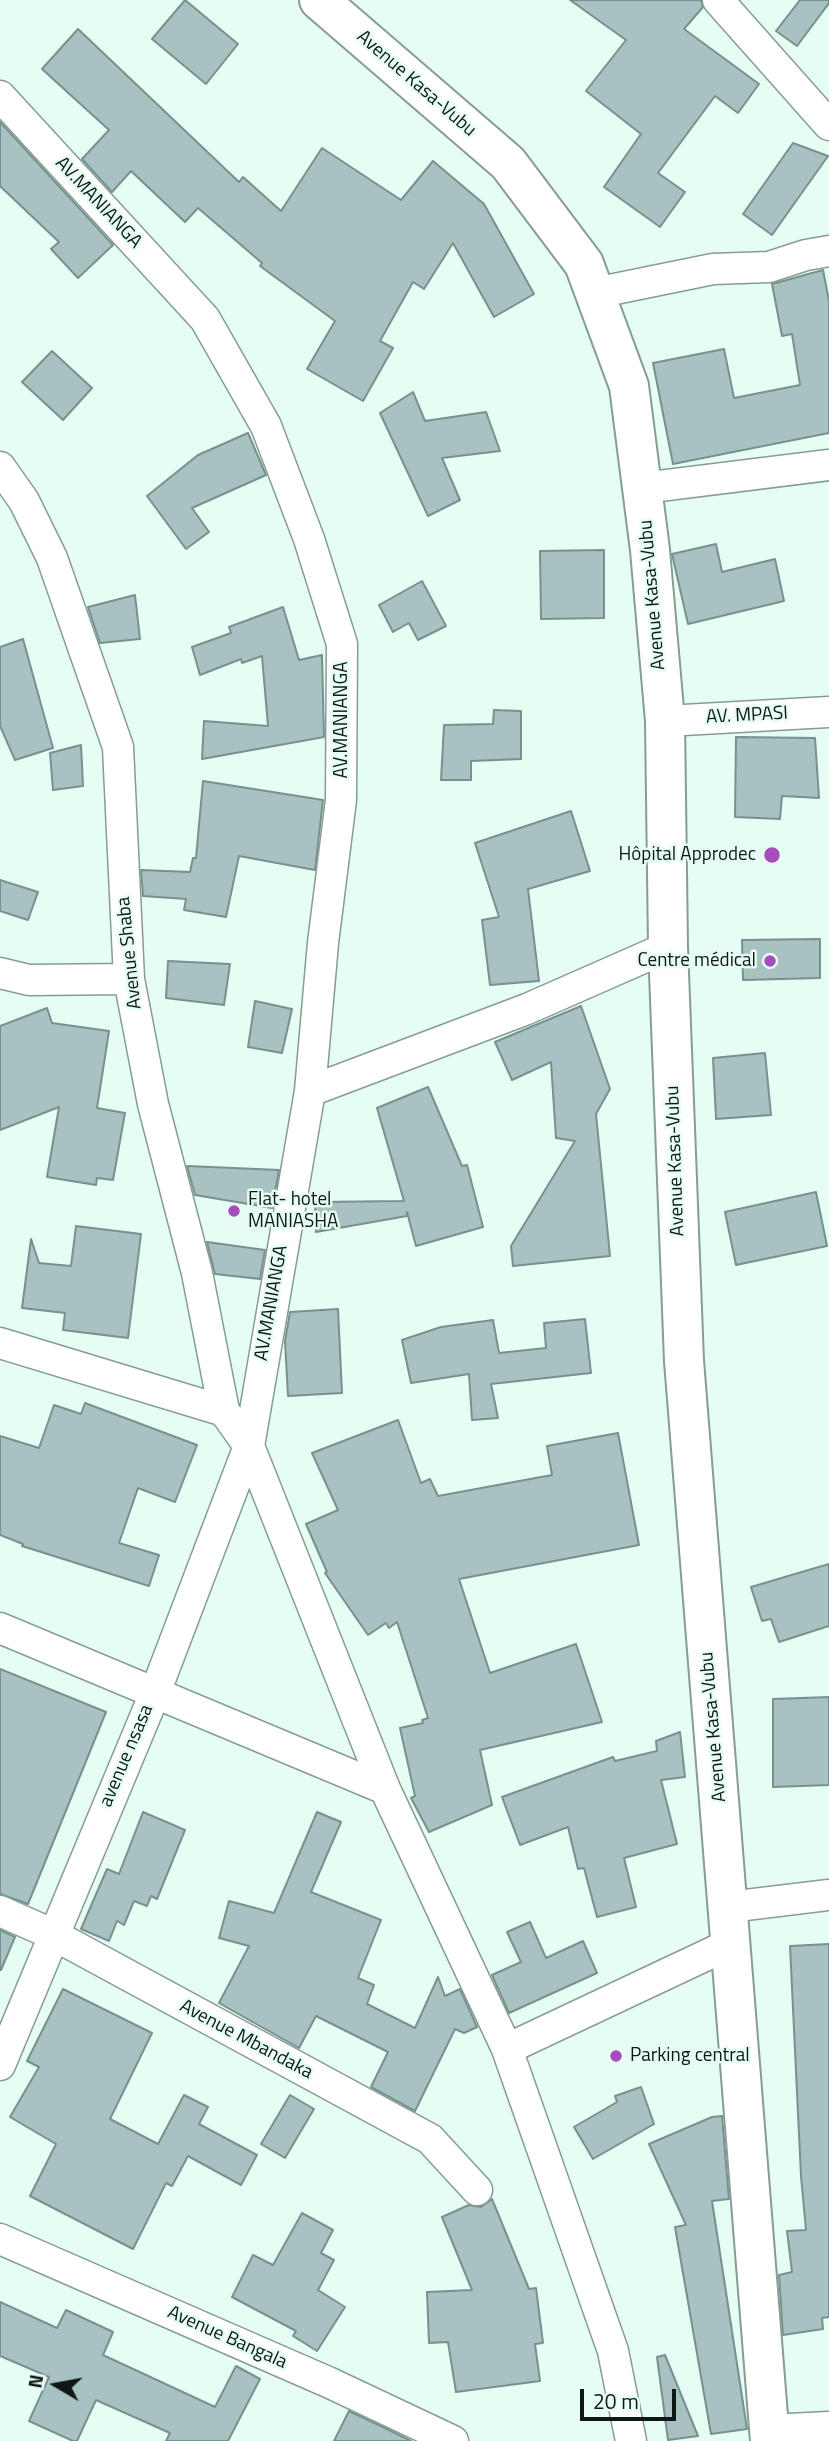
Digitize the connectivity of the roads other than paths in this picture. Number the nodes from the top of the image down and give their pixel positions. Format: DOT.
graph roads {
  1 [pos="319,0"];
  2 [pos="718,0"];
  3 [pos="0,96"];
  4 [pos="829,125"];
  5 [pos="829,251"];
  6 [pos="595,293"];
  7 [pos="829,465"];
  8 [pos="0,467"];
  9 [pos="643,488"];
  10 [pos="829,712"];
  11 [pos="665,721"];
  12 [pos="668,947"];
  13 [pos="0,973"];
  14 [pos="129,979"];
  15 [pos="310,1091"];
  16 [pos="0,1343"];
  17 [pos="224,1411"];
  18 [pos="249,1446"];
  19 [pos="0,1628"];
  20 [pos="155,1693"];
  21 [pos="385,1789"];
  22 [pos="829,1895"];
  23 [pos="0,1911"];
  24 [pos="729,1926"];
  25 [pos="52,1934"];
  26 [pos="507,2049"];
  27 [pos="0,2064"];
  28 [pos="477,2190"];
  29 [pos="0,2239"];
  30 [pos="829,2427"];
  31 [pos="769,2435"];
  32 [pos="453,2441"];
  33 [pos="631,2441"];
  1 -- 6 [label="highway, Avenue Kasa-Vubu"];
  2 -- 4 [label="street"];
  3 -- 15 [label="street, AV.MANIANGA"];
  5 -- 6 [label="street"];
  6 -- 9 [label="highway, Avenue Kasa-Vubu"];
  7 -- 9 [label="street"];
  8 -- 14 [label="street, Avenue Shaba"];
  9 -- 11 [label="highway, Avenue Kasa-Vubu"];
  10 -- 11 [label="street, AV. MPASI"];
  11 -- 12 [label="highway, Avenue Kasa-Vubu"];
  12 -- 15 [label="street"];
  12 -- 24 [label="highway, Avenue Kasa-Vubu"];
  13 -- 14 [label="street"];
  14 -- 17 [label="street, Avenue Shaba"];
  15 -- 18 [label="street, AV.MANIANGA"];
  16 -- 17 [label="street"];
  17 -- 18 [label="street, Avenue Shaba"];
  18 -- 20 [label="street, avenue nsasa"];
  18 -- 21 [label="street, Avenue Shaba"];
  19 -- 20 [label="street"];
  20 -- 21 [label="street"];
  20 -- 25 [label="street, avenue nsasa"];
  21 -- 26 [label="street, Avenue Shaba"];
  22 -- 24 [label="street"];
  23 -- 25 [label="street, Avenue Mbandaka"];
  24 -- 26 [label="street"];
  24 -- 31 [label="highway, Avenue Kasa-Vubu"];
  25 -- 27 [label="street, avenue nsasa"];
  25 -- 28 [label="street, Avenue Mbandaka"];
  26 -- 33 [label="street, Avenue Shaba"];
  29 -- 32 [label="street, Avenue Bangala"];
  30 -- 31 [label="street"];
}
